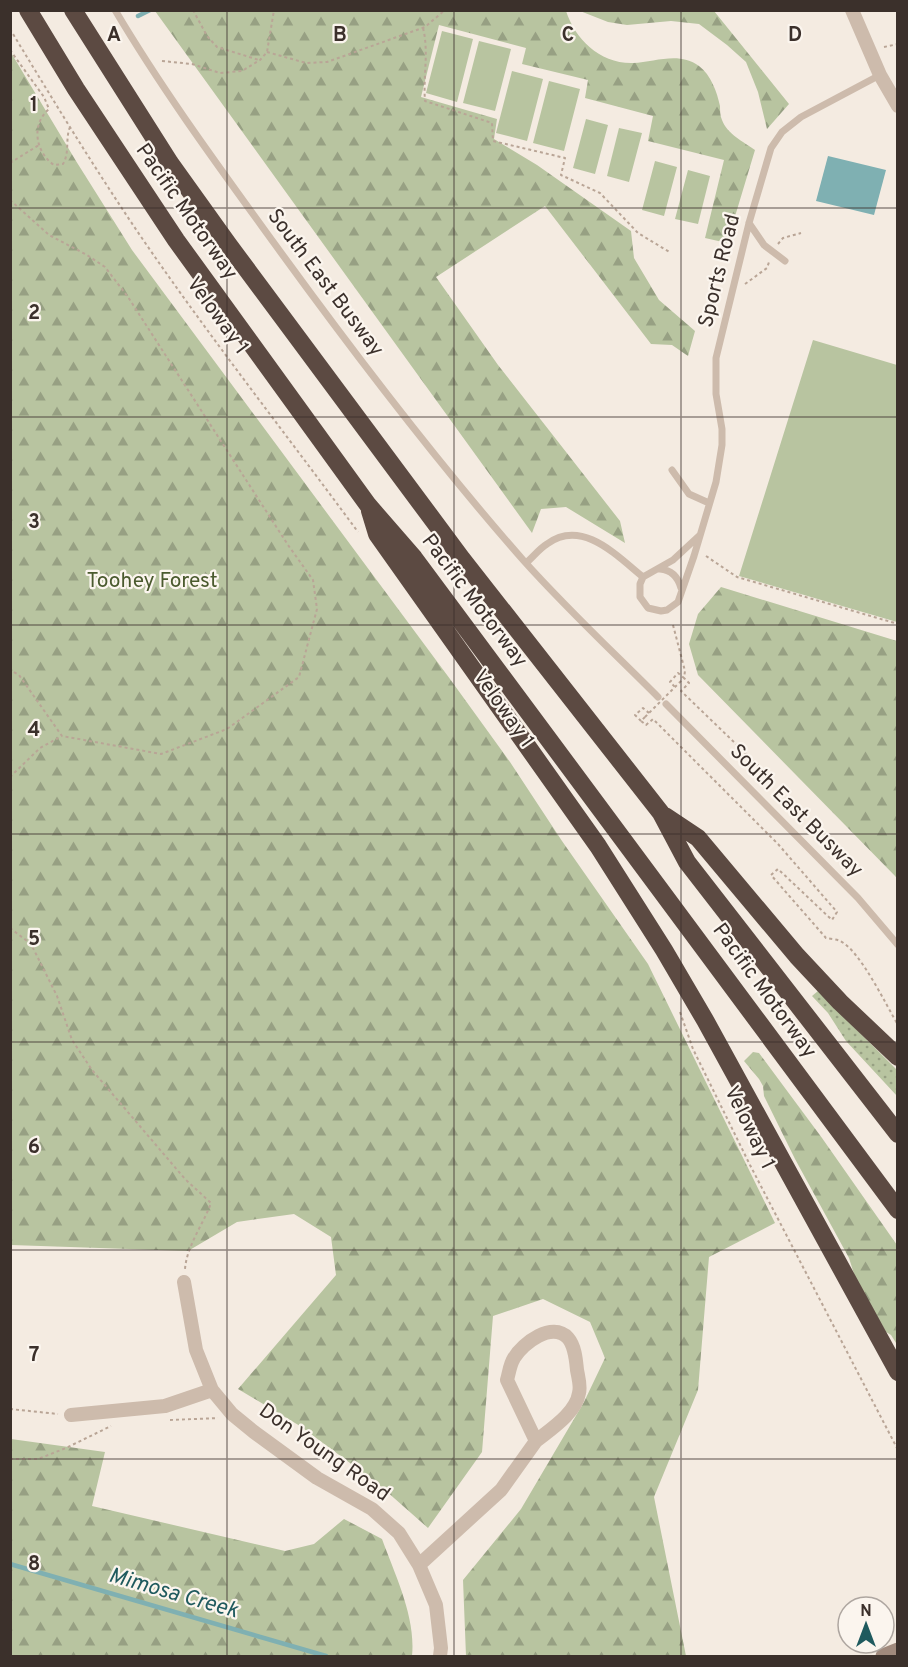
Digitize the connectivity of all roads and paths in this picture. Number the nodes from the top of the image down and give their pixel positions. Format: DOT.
graph roads {
  1 [pos="28,10"];
  2 [pos="73,10"];
  3 [pos="115,10"];
  4 [pos="194,10"];
  5 [pos="274,10"];
  6 [pos="445,10"];
  7 [pos="852,11"];
  8 [pos="10,28"];
  9 [pos="423,28"];
  10 [pos="10,50"];
  11 [pos="267,52"];
  12 [pos="260,60"];
  13 [pos="162,61"];
  14 [pos="880,75"];
  15 [pos="897,106"];
  16 [pos="70,127"];
  17 [pos="39,145"];
  18 [pos="10,163"];
  19 [pos="10,200"];
  20 [pos="749,223"];
  21 [pos="671,253"];
  22 [pos="785,261"];
  23 [pos="767,268"];
  24 [pos="745,284"];
  25 [pos="672,470"];
  26 [pos="709,502"];
  27 [pos="368,505"];
  28 [pos="361,535"];
  29 [pos="700,535"];
  30 [pos="706,556"];
  31 [pos="526,563"];
  32 [pos="660,569"];
  33 [pos="643,578"];
  34 [pos="681,588"];
  35 [pos="897,624"];
  36 [pos="673,625"];
  37 [pos="10,670"];
  38 [pos="684,678"];
  39 [pos="675,687"];
  40 [pos="658,697"];
  41 [pos="666,704"];
  42 [pos="649,713"];
  43 [pos="641,721"];
  44 [pos="62,736"];
  45 [pos="764,771"];
  46 [pos="10,777"];
  47 [pos="661,813"];
  48 [pos="10,928"];
  49 [pos="897,945"];
  50 [pos="678,1005"];
  51 [pos="897,1025"];
  52 [pos="897,1057"];
  53 [pos="897,1134"];
  54 [pos="897,1210"];
  55 [pos="184,1282"];
  56 [pos="897,1372"];
  57 [pos="212,1390"];
  58 [pos="10,1409"];
  59 [pos="232,1414"];
  60 [pos="71,1415"];
  61 [pos="165,1420"];
  62 [pos="119,1423"];
  63 [pos="536,1441"];
  64 [pos="897,1450"];
  65 [pos="10,1459"];
  66 [pos="419,1565"];
  67 [pos="897,1650"];
  68 [pos="440,1656"];
  69 [pos="883,1656"];
  1 -- 27 [label="highway, Pacific Motorway"];
  2 -- 47 [label="highway, Pacific Motorway"];
  3 -- 31 [label="lane, South East Busway"];
  4 -- 12 [label="path"];
  5 -- 11 [label="path"];
  6 -- 9 [label="path"];
  7 -- 14 [label="street"];
  8 -- 16 [label="path, Veloway 1"];
  9 -- 11 [label="path"];
  9 -- 21 [label="path"];
  10 -- 17 [label="path"];
  11 -- 12 [label="path"];
  12 -- 13 [label="path"];
  14 -- 15 [label="street"];
  14 -- 20 [label="lane, Sports Road"];
  16 -- 17 [label="path"];
  16 -- 28 [label="path, Veloway 1"];
  17 -- 18 [label="path"];
  19 -- 44 [label="path"];
  20 -- 22 [label="lane"];
  20 -- 26 [label="lane, Sports Road"];
  23 -- 24 [label="path"];
  25 -- 26 [label="lane"];
  26 -- 29 [label="lane, Sports Road"];
  27 -- 54 [label="highway, Pacific Motorway"];
  27 -- 56 [label="highway"];
  29 -- 32 [label="lane"];
  29 -- 34 [label="lane, Sports Road"];
  30 -- 35 [label="path"];
  31 -- 33 [label="lane"];
  31 -- 40 [label="lane, South East Busway"];
  32 -- 33 [label="lane"];
  32 -- 34 [label="lane"];
  33 -- 34 [label="lane, Sports Road"];
  36 -- 38 [label="path"];
  37 -- 44 [label="path"];
  38 -- 39 [label="path, bridge"];
  38 -- 39 [label="path"];
  38 -- 45 [label="path"];
  39 -- 42 [label="path, bridge"];
  41 -- 49 [label="lane, South East Busway"];
  42 -- 43 [label="path, bridge"];
  42 -- 43 [label="path"];
  43 -- 51 [label="path"];
  44 -- 46 [label="path"];
  47 -- 52 [label="highway"];
  47 -- 53 [label="highway, Pacific Motorway"];
  48 -- 55 [label="path"];
  50 -- 64 [label="path, Veloway 1"];
  55 -- 57 [label="street, Don Young Road"];
  57 -- 59 [label="street, Don Young Road"];
  57 -- 60 [label="street"];
  58 -- 60 [label="path"];
  59 -- 61 [label="path"];
  59 -- 66 [label="street, Don Young Road"];
  62 -- 65 [label="path"];
  63 -- 63 [label="street"];
  63 -- 66 [label="street"];
  66 -- 68 [label="street, Don Young Road"];
  67 -- 69 [label="street"];
}
